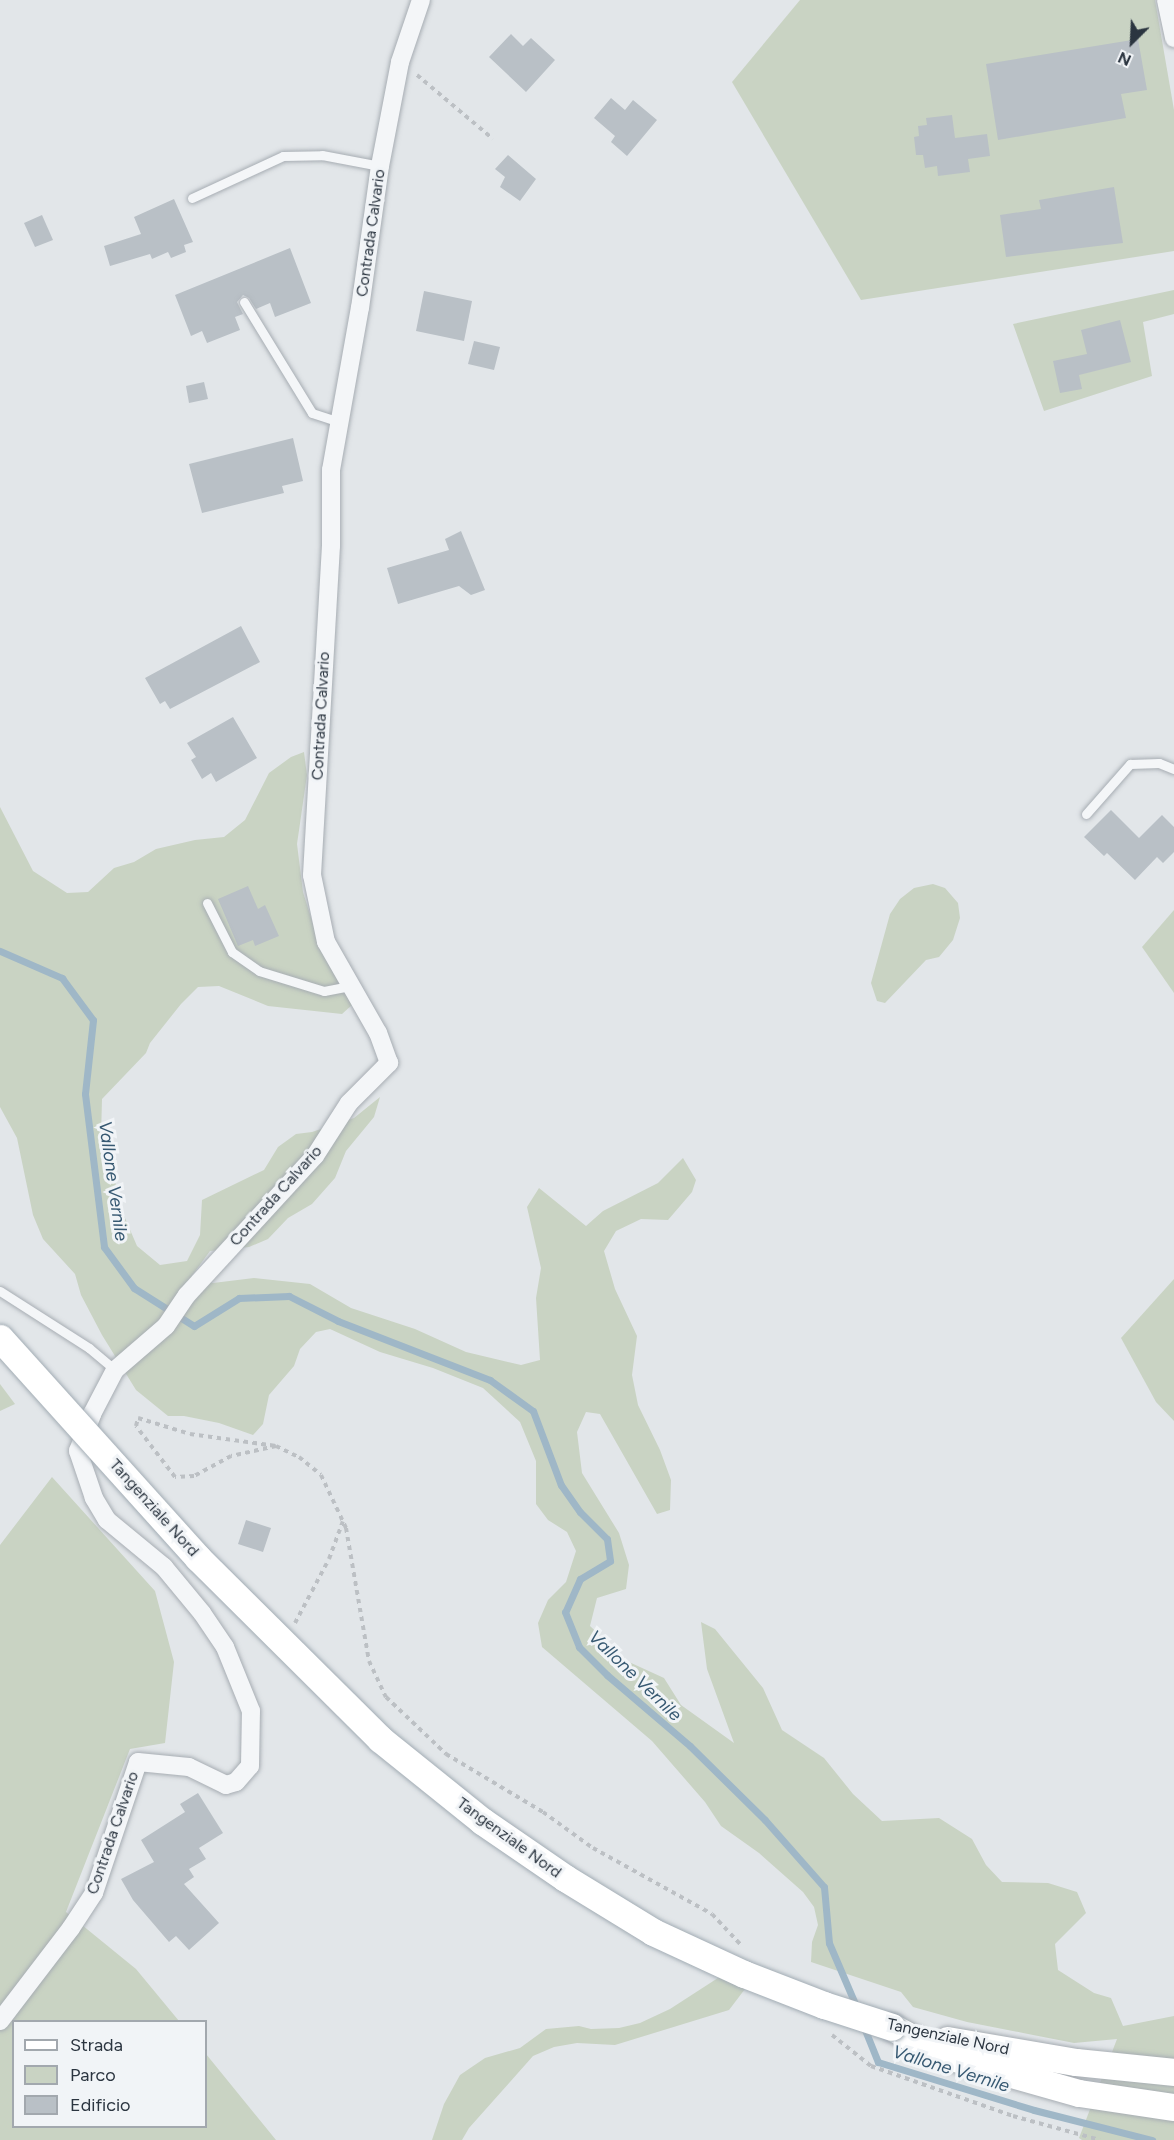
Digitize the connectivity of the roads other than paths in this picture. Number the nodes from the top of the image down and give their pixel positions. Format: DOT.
graph roads {
  1 [pos="421,0"];
  2 [pos="1166,0"];
  3 [pos="1174,38"];
  4 [pos="380,166"];
  5 [pos="192,198"];
  6 [pos="244,302"];
  7 [pos="340,422"];
  8 [pos="1174,769"];
  9 [pos="1086,814"];
  10 [pos="207,903"];
  11 [pos="348,986"];
  12 [pos="0,1291"];
  13 [pos="0,1338"];
  14 [pos="115,1370"];
  15 [pos="0,2021"];
  16 [pos="892,2027"];
  17 [pos="1174,2055"];
  18 [pos="1076,2062"];
  19 [pos="1174,2072"];
  20 [pos="1174,2107"];
  1 -- 4 [label="street, Contrada Calvario"];
  2 -- 3 [label="street"];
  4 -- 5 [label="lane"];
  4 -- 7 [label="street, Contrada Calvario"];
  6 -- 7 [label="lane"];
  7 -- 11 [label="street, Contrada Calvario"];
  8 -- 9 [label="lane"];
  10 -- 11 [label="lane"];
  11 -- 14 [label="street, Contrada Calvario"];
  12 -- 14 [label="lane"];
  13 -- 16 [label="main road, Tangenziale Nord, bridge"];
  14 -- 15 [label="street, Contrada Calvario"];
  16 -- 18 [label="main road, Tangenziale Nord"];
  16 -- 20 [label="main road"];
  17 -- 18 [label="main road"];
  18 -- 19 [label="main road, Tangenziale Nord"];
}
